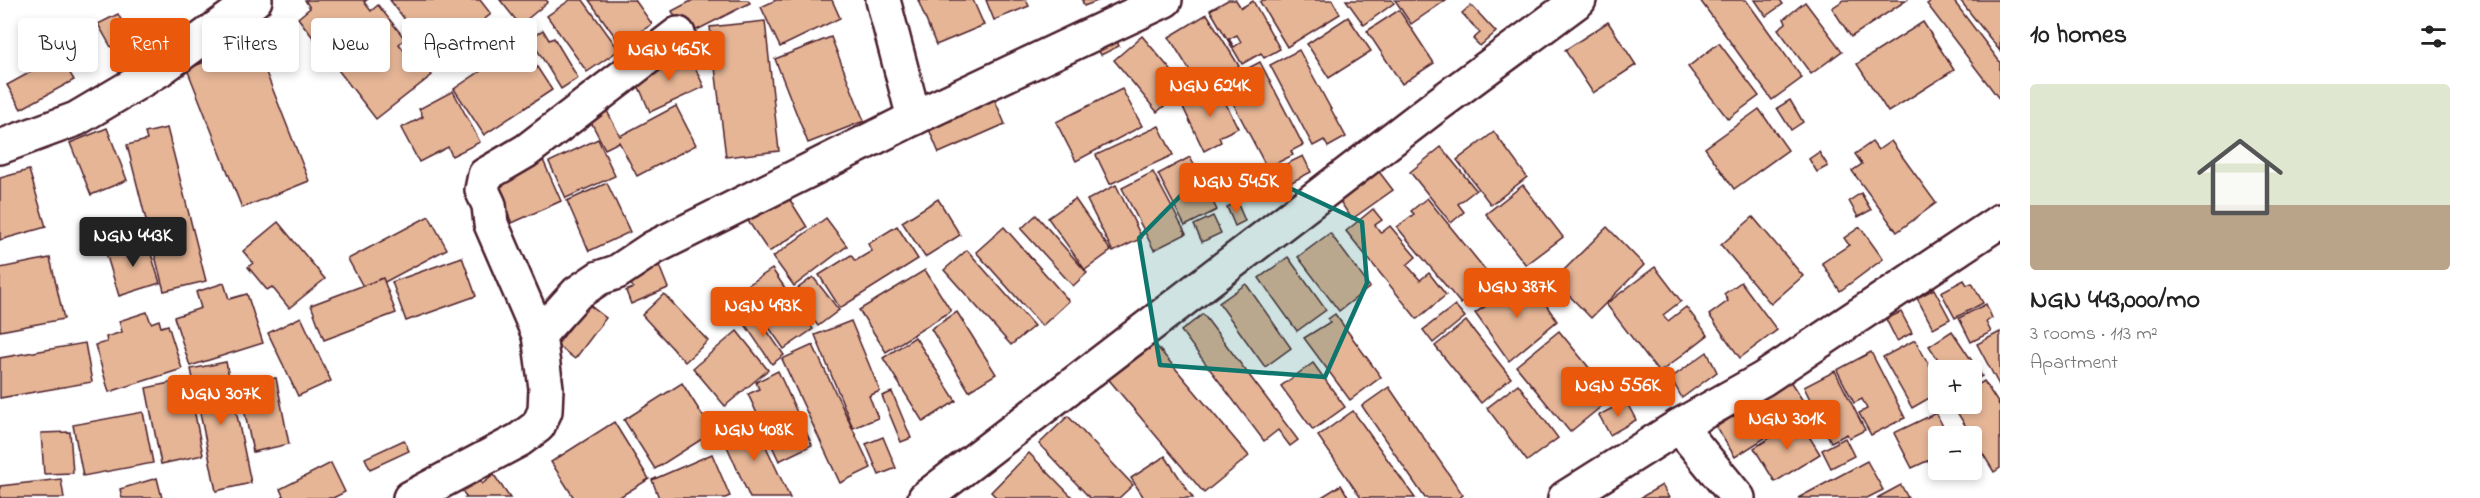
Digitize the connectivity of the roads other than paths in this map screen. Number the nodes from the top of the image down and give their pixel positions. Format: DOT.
graph roads {
  1 [pos="255,0"];
  2 [pos="883,0"];
  3 [pos="1165,0"];
  4 [pos="1579,0"];
  5 [pos="678,34"];
  6 [pos="914,118"];
  7 [pos="0,147"];
  8 [pos="2000,221"];
  9 [pos="539,335"];
  10 [pos="1679,426"];
  11 [pos="410,498"];
  12 [pos="925,498"];
  13 [pos="1565,498"];
  14 [pos="1738,498"];
  1 -- 7 [label="street"];
  2 -- 6 [label="street"];
  3 -- 6 [label="street"];
  4 -- 12 [label="street"];
  5 -- 9 [label="street"];
  6 -- 9 [label="street"];
  8 -- 10 [label="street"];
  9 -- 11 [label="street"];
  10 -- 13 [label="street"];
  10 -- 14 [label="street"];
}
